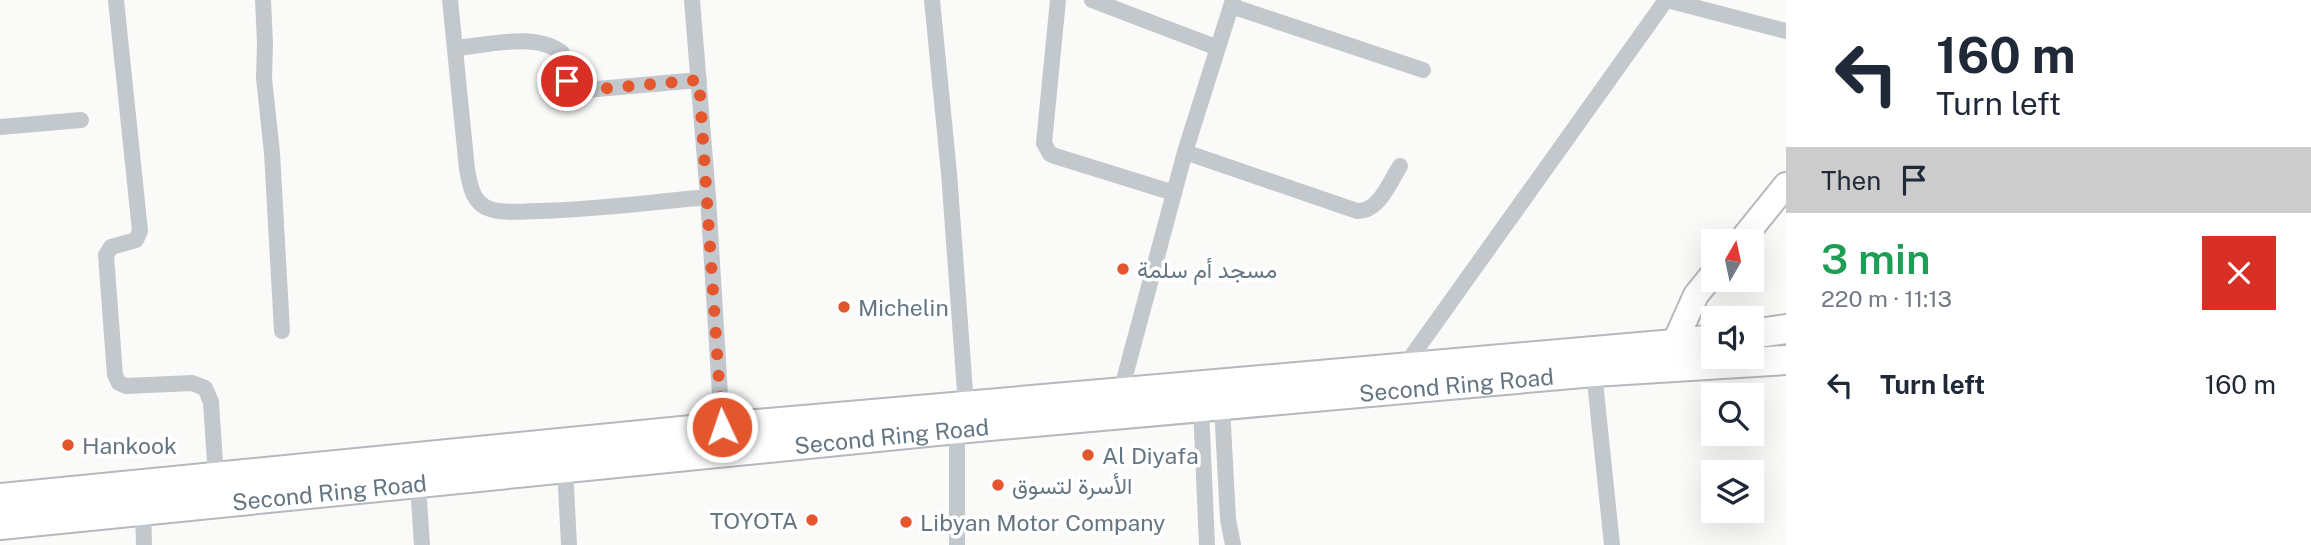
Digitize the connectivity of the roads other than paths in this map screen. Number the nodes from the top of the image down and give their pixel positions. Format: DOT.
graph roads {
  1 [pos="116,0"];
  2 [pos="263,0"];
  3 [pos="450,0"];
  4 [pos="692,0"];
  5 [pos="932,0"];
  6 [pos="1058,0"];
  7 [pos="1092,0"];
  8 [pos="1667,0"];
  9 [pos="1232,3"];
  10 [pos="1786,31"];
  11 [pos="456,48"];
  12 [pos="1218,48"];
  13 [pos="1423,70"];
  14 [pos="699,80"];
  15 [pos="81,120"];
  16 [pos="0,127"];
  17 [pos="1185,152"];
  18 [pos="1400,166"];
  19 [pos="1786,185"];
  20 [pos="1174,192"];
  21 [pos="708,197"];
  22 [pos="1750,229"];
  23 [pos="1701,289"];
  24 [pos="1786,329"];
  25 [pos="282,331"];
  26 [pos="1764,332"];
  27 [pos="1701,341"];
  28 [pos="1674,344"];
  29 [pos="1786,360"];
  30 [pos="1404,367"];
  31 [pos="1594,372"];
  32 [pos="1121,391"];
  33 [pos="1211,407"];
  34 [pos="962,417"];
  35 [pos="722,427"];
  36 [pos="565,468"];
  37 [pos="216,478"];
  38 [pos="418,484"];
  39 [pos="0,498"];
  40 [pos="143,510"];
  41 [pos="0,525"];
  42 [pos="144,545"];
  43 [pos="422,545"];
  44 [pos="569,545"];
  45 [pos="957,545"];
  46 [pos="1207,545"];
  47 [pos="1233,545"];
  48 [pos="1612,545"];
  1 -- 37 [label="street"];
  2 -- 25 [label="street"];
  3 -- 11 [label="street"];
  4 -- 14 [label="street"];
  5 -- 34 [label="street"];
  6 -- 20 [label="street"];
  7 -- 12 [label="street"];
  8 -- 10 [label="street"];
  8 -- 30 [label="street"];
  9 -- 12 [label="street"];
  9 -- 13 [label="street"];
  11 -- 14 [label="street"];
  11 -- 21 [label="street"];
  12 -- 17 [label="street"];
  14 -- 21 [label="street"];
  15 -- 16 [label="street"];
  17 -- 18 [label="street"];
  17 -- 20 [label="street"];
  19 -- 22 [label="main road"];
  20 -- 32 [label="street"];
  21 -- 35 [label="street"];
  23 -- 28 [label="main road"];
  24 -- 26 [label="highway"];
  27 -- 28 [label="highway, Second Ring Road"];
  28 -- 30 [label="highway, Second Ring Road"];
  29 -- 31 [label="highway, Second Ring Road"];
  30 -- 32 [label="highway, Second Ring Road"];
  31 -- 33 [label="highway, Second Ring Road"];
  31 -- 48 [label="street"];
  32 -- 34 [label="highway, Second Ring Road"];
  33 -- 34 [label="highway, Second Ring Road"];
  33 -- 46 [label="street"];
  33 -- 47 [label="street"];
  34 -- 35 [label="highway, Second Ring Road"];
  34 -- 36 [label="highway, Second Ring Road"];
  34 -- 45 [label="street"];
  35 -- 37 [label="highway, Second Ring Road"];
  36 -- 38 [label="highway, Second Ring Road"];
  36 -- 44 [label="street"];
  37 -- 39 [label="highway, Second Ring Road"];
  38 -- 40 [label="highway, Second Ring Road"];
  38 -- 43 [label="street"];
  40 -- 41 [label="highway, Second Ring Road"];
  40 -- 42 [label="street"];
}
